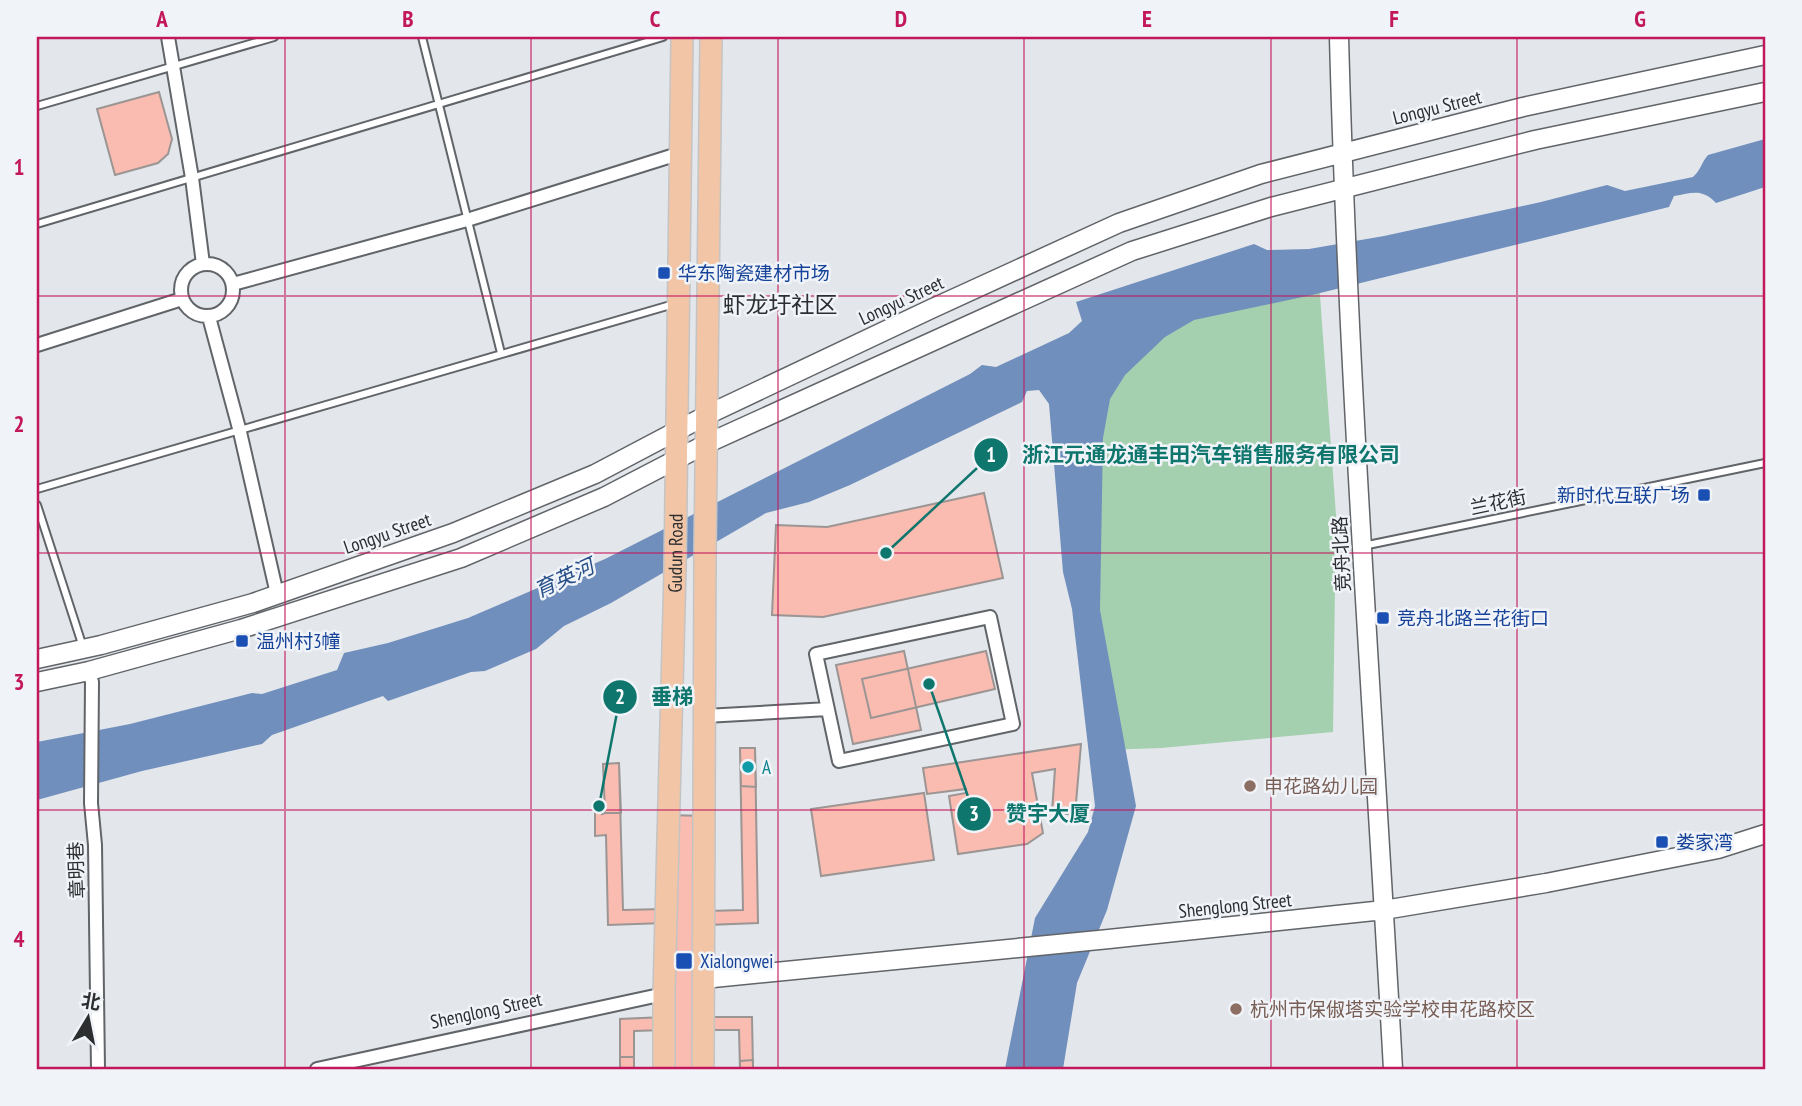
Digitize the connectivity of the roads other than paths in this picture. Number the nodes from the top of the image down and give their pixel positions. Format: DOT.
graph roads {
  1 [pos="167,37"];
  2 [pos="274,37"];
  3 [pos="422,37"];
  4 [pos="663,37"];
  5 [pos="682,37"];
  6 [pos="711,37"];
  7 [pos="1339,37"];
  8 [pos="1765,55"];
  9 [pos="173,66"];
  10 [pos="1765,92"];
  11 [pos="439,105"];
  12 [pos="37,106"];
  13 [pos="681,153"];
  14 [pos="1342,154"];
  15 [pos="192,178"];
  16 [pos="1345,188"];
  17 [pos="467,220"];
  18 [pos="37,223"];
  19 [pos="203,264"];
  20 [pos="233,284"];
  21 [pos="182,299"];
  22 [pos="680,303"];
  23 [pos="209,317"];
  24 [pos="37,345"];
  25 [pos="501,353"];
  26 [pos="706,415"];
  27 [pos="240,432"];
  28 [pos="676,433"];
  29 [pos="706,444"];
  30 [pos="675,461"];
  31 [pos="1765,463"];
  32 [pos="37,489"];
  33 [pos="37,505"];
  34 [pos="1361,547"];
  35 [pos="278,594"];
  36 [pos="84,649"];
  37 [pos="37,659"];
  38 [pos="89,671"];
  39 [pos="37,682"];
  40 [pos="828,709"];
  41 [pos="705,716"];
  42 [pos="1765,834"];
  43 [pos="1384,910"];
  44 [pos="703,979"];
  45 [pos="664,994"];
  46 [pos="98,1069"];
  47 [pos="317,1069"];
  48 [pos="664,1069"];
  49 [pos="703,1069"];
  50 [pos="1393,1069"];
  1 -- 9 [label="street"];
  2 -- 9 [label="lane"];
  3 -- 11 [label="lane"];
  4 -- 11 [label="lane"];
  5 -- 13 [label="main road, Gudun Road"];
  6 -- 26 [label="main road, Gudun Road"];
  7 -- 14 [label="street, 竞舟北路"];
  8 -- 14 [label="street, Longyu Street"];
  9 -- 12 [label="lane"];
  9 -- 15 [label="street"];
  10 -- 16 [label="street"];
  11 -- 15 [label="lane"];
  11 -- 17 [label="lane"];
  13 -- 17 [label="street"];
  13 -- 22 [label="main road, Gudun Road"];
  14 -- 16 [label="street, 竞舟北路"];
  14 -- 26 [label="street, Longyu Street"];
  15 -- 18 [label="lane"];
  15 -- 19 [label="street"];
  16 -- 29 [label="street"];
  16 -- 34 [label="street, 竞舟北路"];
  17 -- 20 [label="street"];
  17 -- 25 [label="lane"];
  19 -- 20 [label="street"];
  19 -- 21 [label="street"];
  20 -- 23 [label="street"];
  21 -- 23 [label="street"];
  21 -- 24 [label="street"];
  22 -- 25 [label="lane"];
  22 -- 28 [label="main road, Gudun Road"];
  23 -- 27 [label="street"];
  25 -- 27 [label="lane"];
  26 -- 28 [label="street, Longyu Street"];
  26 -- 29 [label="main road, Gudun Road"];
  27 -- 32 [label="lane"];
  27 -- 35 [label="street"];
  28 -- 30 [label="main road, Gudun Road"];
  28 -- 35 [label="street, Longyu Street"];
  29 -- 30 [label="street"];
  29 -- 41 [label="main road, Gudun Road"];
  30 -- 38 [label="street"];
  30 -- 45 [label="main road, Gudun Road"];
  31 -- 34 [label="lane, 兰花街"];
  33 -- 36 [label="lane"];
  34 -- 43 [label="street, 竞舟北路"];
  35 -- 36 [label="street, Longyu Street"];
  36 -- 37 [label="street, Longyu Street"];
  38 -- 39 [label="street"];
  38 -- 46 [label="street, 章明巷"];
  40 -- 40 [label="street"];
  40 -- 41 [label="street"];
  41 -- 44 [label="main road, Gudun Road"];
  42 -- 43 [label="street, Shenglong Street"];
  43 -- 44 [label="street, Shenglong Street"];
  43 -- 50 [label="street, 竞舟北路"];
  44 -- 49 [label="main road, Gudun Road"];
  45 -- 47 [label="street, Shenglong Street"];
  45 -- 48 [label="main road, Gudun Road"];
}
